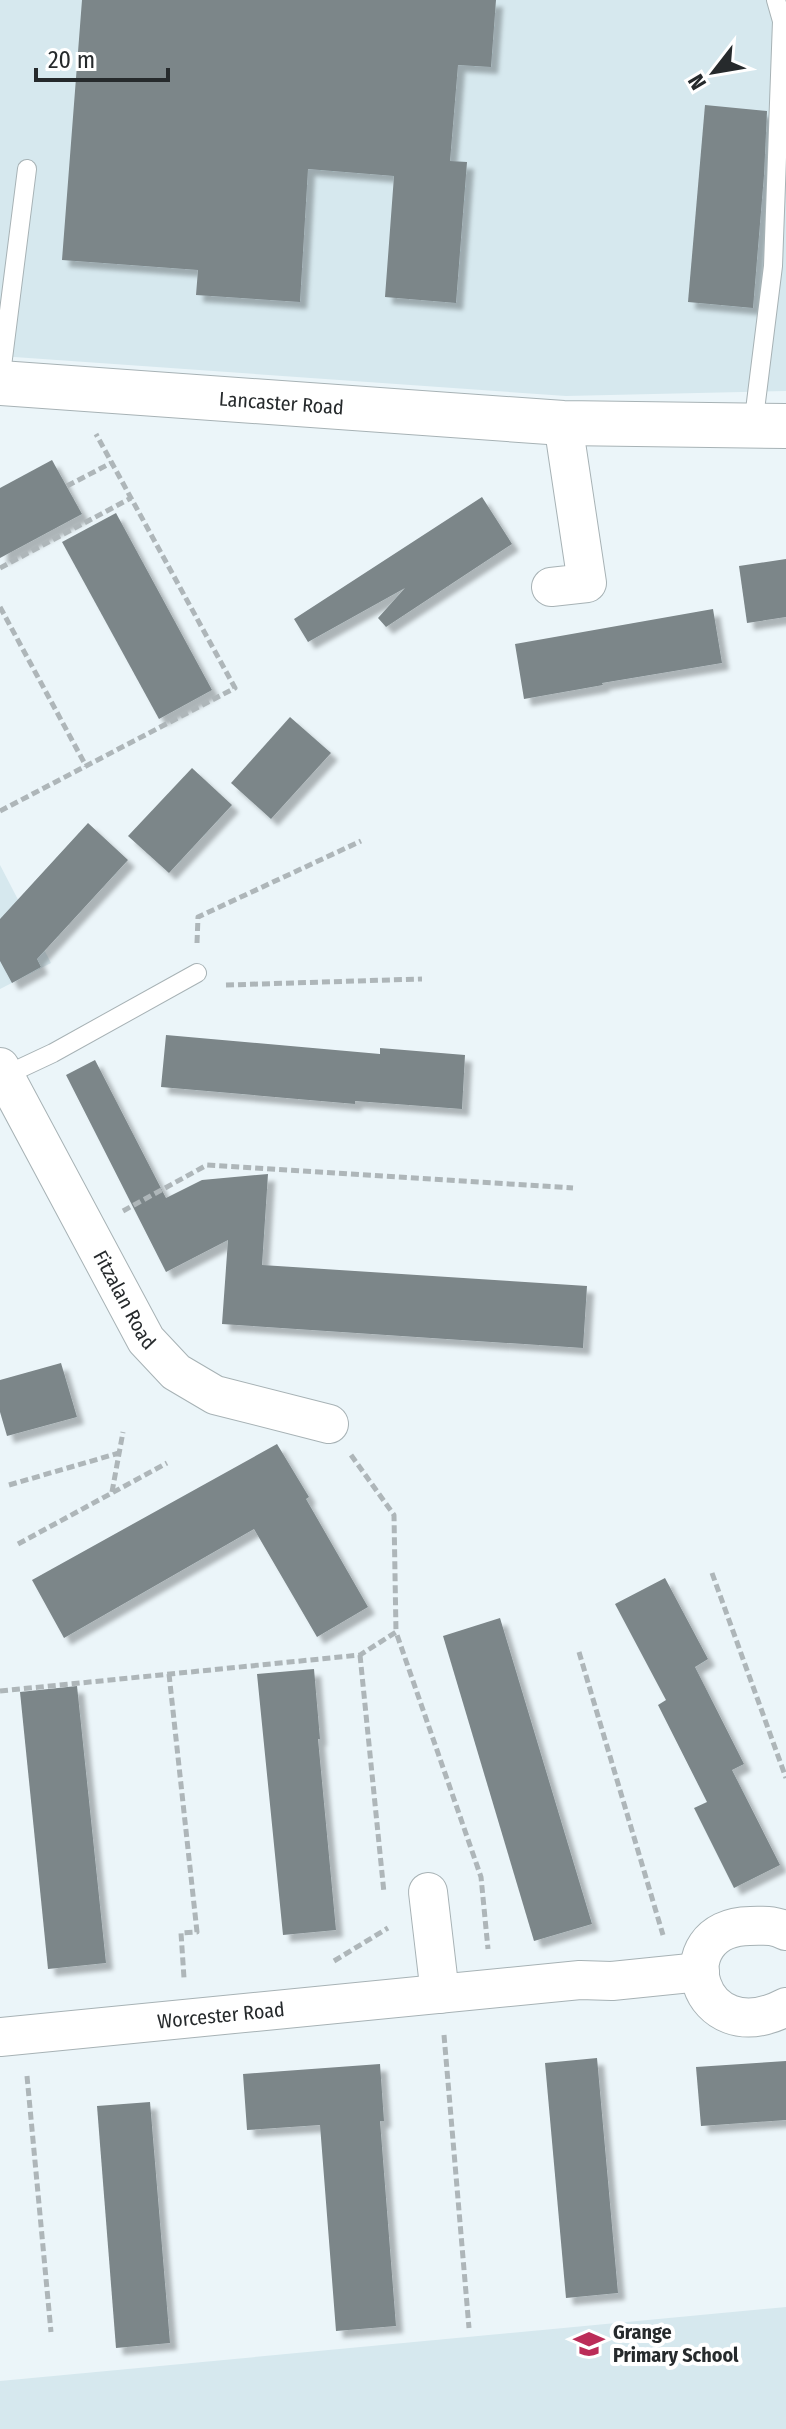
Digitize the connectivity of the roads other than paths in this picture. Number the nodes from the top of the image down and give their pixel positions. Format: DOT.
graph roads {
  1 [pos="776,0"];
  2 [pos="27,169"];
  3 [pos="0,382"];
  4 [pos="563,423"];
  5 [pos="770,426"];
  6 [pos="551,587"];
  7 [pos="197,973"];
  8 [pos="2,1071"];
  9 [pos="329,1424"];
  10 [pos="428,1892"];
  11 [pos="786,1931"];
  12 [pos="687,1973"];
  13 [pos="440,1994"];
  14 [pos="786,2007"];
  15 [pos="12,2036"];
  1 -- 5 [label="lane"];
  2 -- 3 [label="lane"];
  3 -- 4 [label="street, Lancaster Road"];
  4 -- 5 [label="street, Lancaster Road"];
  4 -- 6 [label="street"];
  7 -- 8 [label="lane, Fitzalan Road"];
  8 -- 9 [label="street, Fitzalan Road"];
  10 -- 13 [label="street"];
  11 -- 12 [label="street"];
  12 -- 13 [label="street, Worcester Road"];
  12 -- 14 [label="street"];
  13 -- 15 [label="street, Worcester Road"];
}
